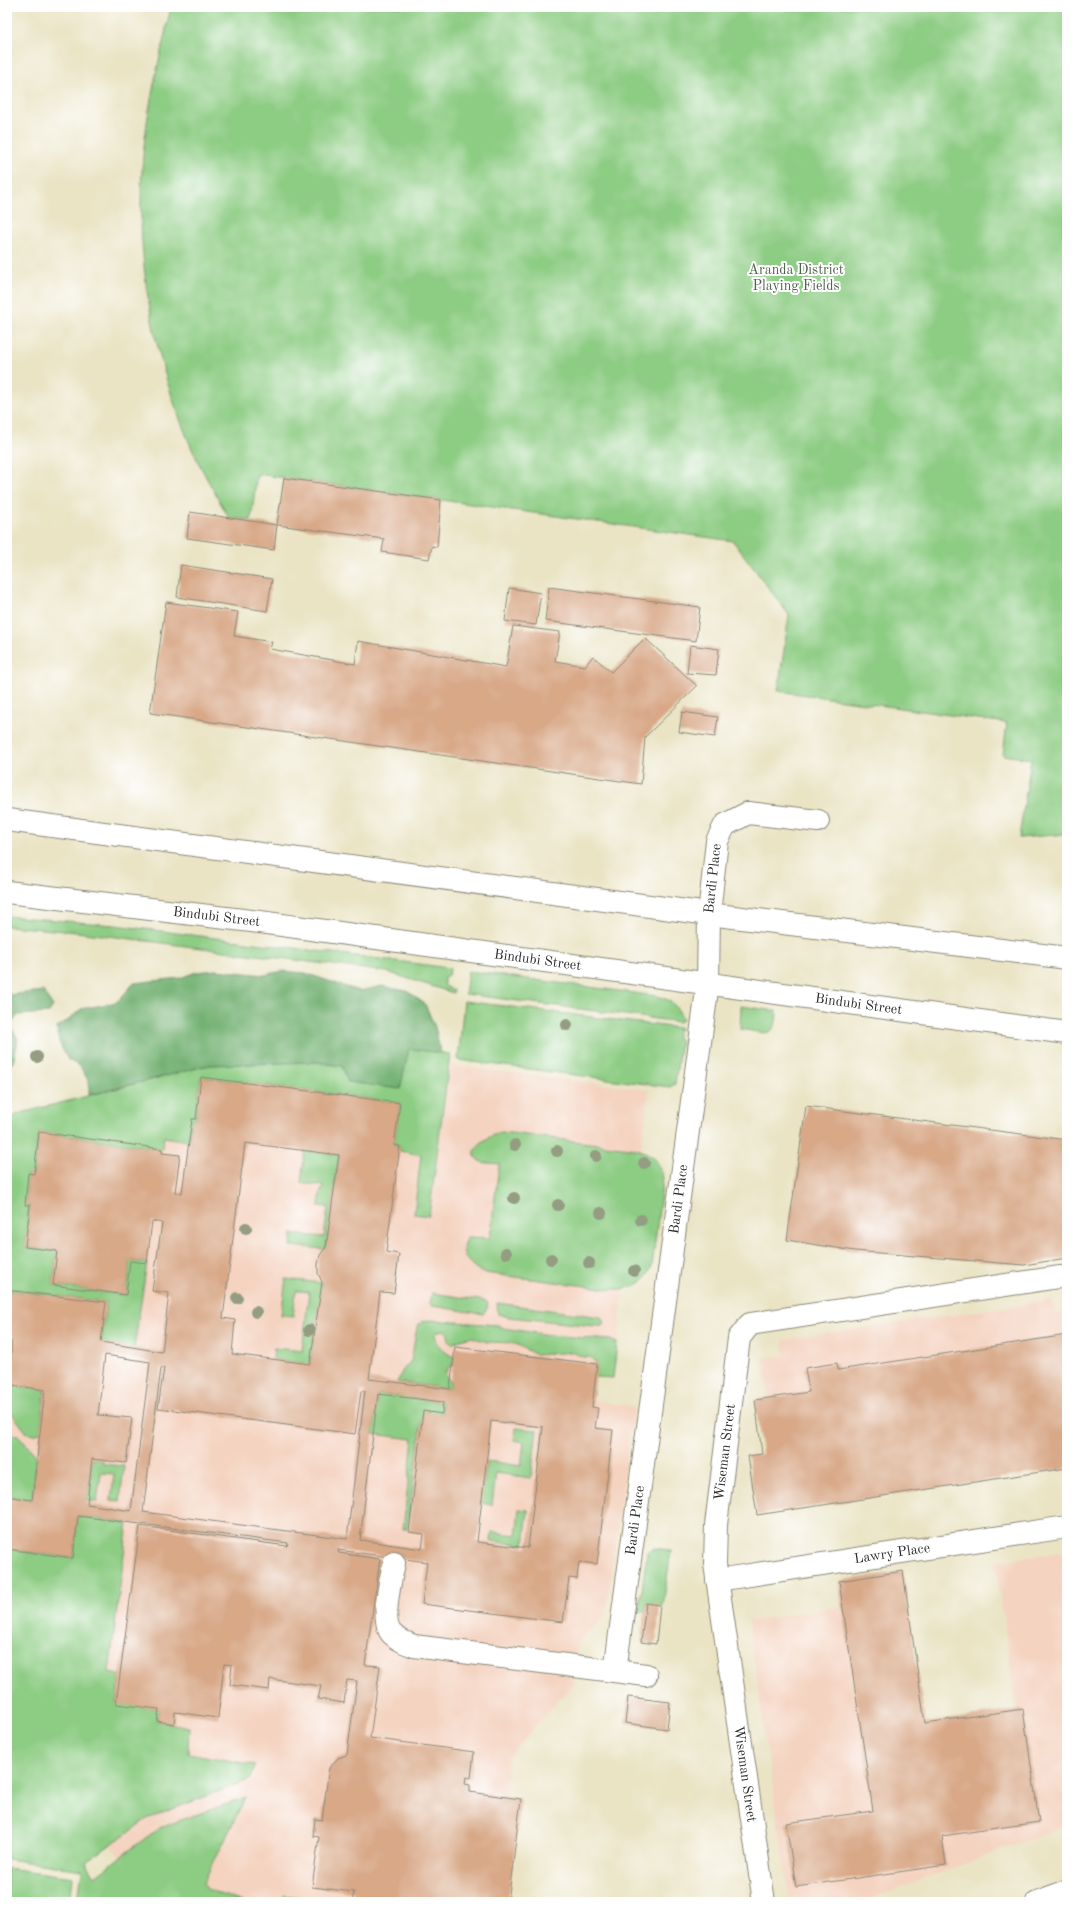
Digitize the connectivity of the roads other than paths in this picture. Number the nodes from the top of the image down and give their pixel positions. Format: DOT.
graph roads {
  1 [pos="7,820"];
  2 [pos="818,821"];
  3 [pos="7,892"];
  4 [pos="7,898"];
  5 [pos="57,899"];
  6 [pos="708,914"];
  7 [pos="1067,958"];
  8 [pos="708,983"];
  9 [pos="1067,1033"];
  10 [pos="1067,1278"];
  11 [pos="1067,1527"];
  12 [pos="394,1562"];
  13 [pos="717,1580"];
  14 [pos="615,1671"];
  15 [pos="646,1675"];
  16 [pos="1067,1891"];
  17 [pos="764,1902"];
  18 [pos="1036,1902"];
  1 -- 6 [label="street"];
  2 -- 6 [label="street, Bardi Place"];
  3 -- 5 [label="street, Bindubi Street"];
  4 -- 5 [label="street"];
  5 -- 8 [label="street, Bindubi Street"];
  6 -- 7 [label="street"];
  6 -- 8 [label="street, Bardi Place"];
  8 -- 9 [label="street, Bindubi Street"];
  8 -- 14 [label="street, Bardi Place"];
  10 -- 13 [label="street, Wiseman Street"];
  11 -- 13 [label="street, Lawry Place"];
  12 -- 14 [label="street"];
  13 -- 17 [label="street, Wiseman Street"];
  14 -- 15 [label="street"];
  16 -- 18 [label="street"];
}
